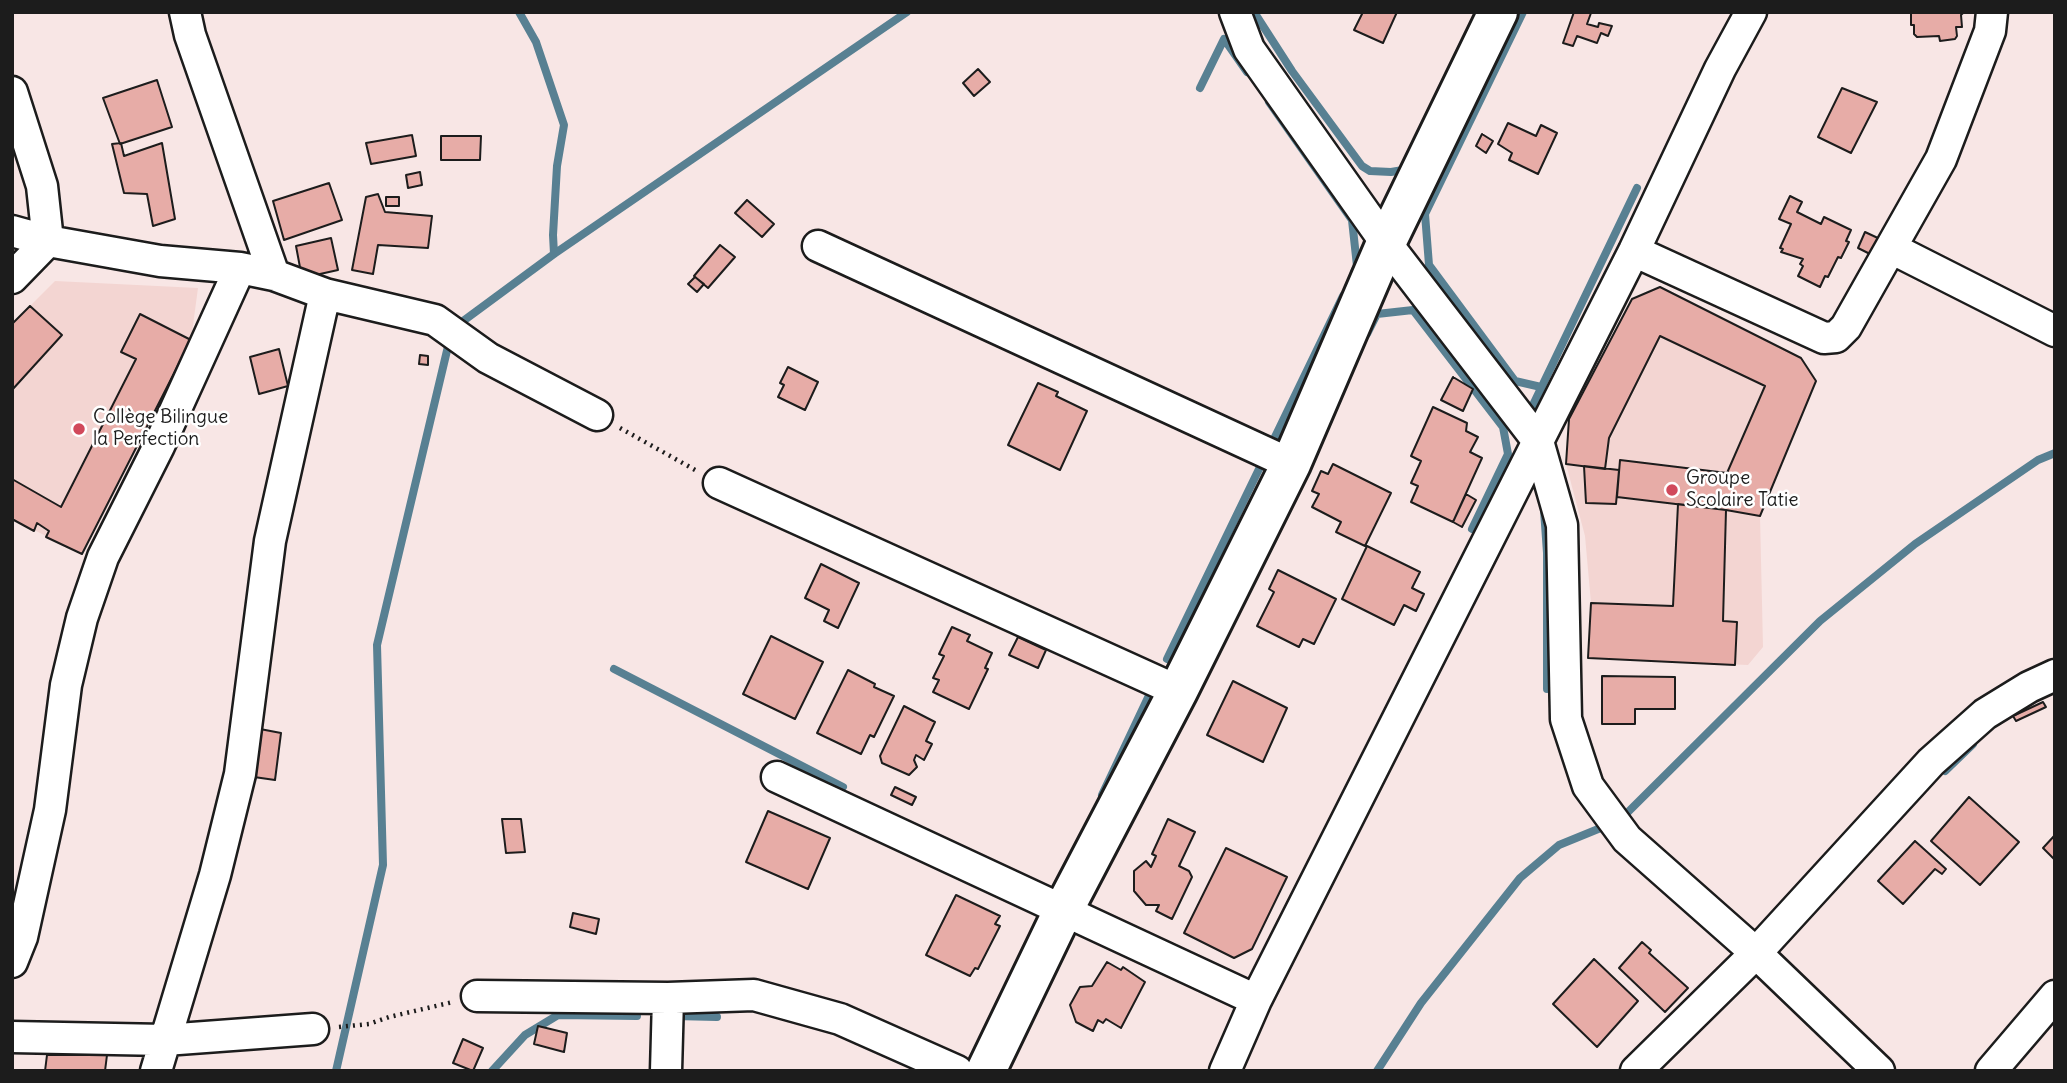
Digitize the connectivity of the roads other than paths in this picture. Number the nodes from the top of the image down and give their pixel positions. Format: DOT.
graph roads {
  1 [pos="184,12"];
  2 [pos="1235,12"];
  3 [pos="1498,12"];
  4 [pos="1751,12"];
  5 [pos="1992,12"];
  6 [pos="12,92"];
  7 [pos="12,231"];
  8 [pos="47,241"];
  9 [pos="1386,243"];
  10 [pos="818,246"];
  11 [pos="1891,248"];
  12 [pos="1634,251"];
  13 [pos="240,268"];
  14 [pos="274,275"];
  15 [pos="12,278"];
  16 [pos="325,294"];
  17 [pos="2055,331"];
  18 [pos="597,415"];
  19 [pos="1538,440"];
  20 [pos="1291,464"];
  21 [pos="719,484"];
  22 [pos="2055,675"];
  23 [pos="1178,691"];
  24 [pos="778,777"];
  25 [pos="1064,909"];
  26 [pos="1756,953"];
  27 [pos="12,962"];
  28 [pos="477,996"];
  29 [pos="2055,996"];
  30 [pos="668,998"];
  31 [pos="1256,1000"];
  32 [pos="313,1029"];
  33 [pos="12,1037"];
  34 [pos="165,1040"];
  35 [pos="156,1071"];
  36 [pos="666,1071"];
  37 [pos="957,1071"];
  38 [pos="986,1071"];
  39 [pos="1224,1071"];
  40 [pos="1636,1071"];
  41 [pos="1879,1071"];
  42 [pos="1991,1071"];
  1 -- 14 [label="street"];
  2 -- 9 [label="street"];
  3 -- 9 [label="main road"];
  4 -- 12 [label="street"];
  5 -- 11 [label="street"];
  6 -- 8 [label="street"];
  7 -- 8 [label="street"];
  8 -- 13 [label="street"];
  8 -- 15 [label="street"];
  9 -- 19 [label="street"];
  9 -- 20 [label="main road"];
  10 -- 20 [label="street"];
  11 -- 12 [label="street"];
  11 -- 17 [label="street"];
  12 -- 19 [label="street"];
  13 -- 14 [label="street"];
  13 -- 27 [label="street"];
  14 -- 16 [label="street"];
  16 -- 18 [label="street"];
  16 -- 34 [label="street"];
  19 -- 26 [label="street"];
  19 -- 31 [label="street"];
  20 -- 23 [label="main road"];
  21 -- 23 [label="street"];
  22 -- 26 [label="street"];
  23 -- 25 [label="main road"];
  24 -- 25 [label="street"];
  25 -- 31 [label="street"];
  25 -- 38 [label="main road"];
  26 -- 40 [label="street"];
  26 -- 41 [label="street"];
  28 -- 30 [label="street"];
  29 -- 42 [label="street"];
  30 -- 36 [label="street"];
  30 -- 37 [label="street"];
  31 -- 39 [label="street"];
  32 -- 34 [label="street"];
  33 -- 34 [label="street"];
  34 -- 35 [label="street"];
}
